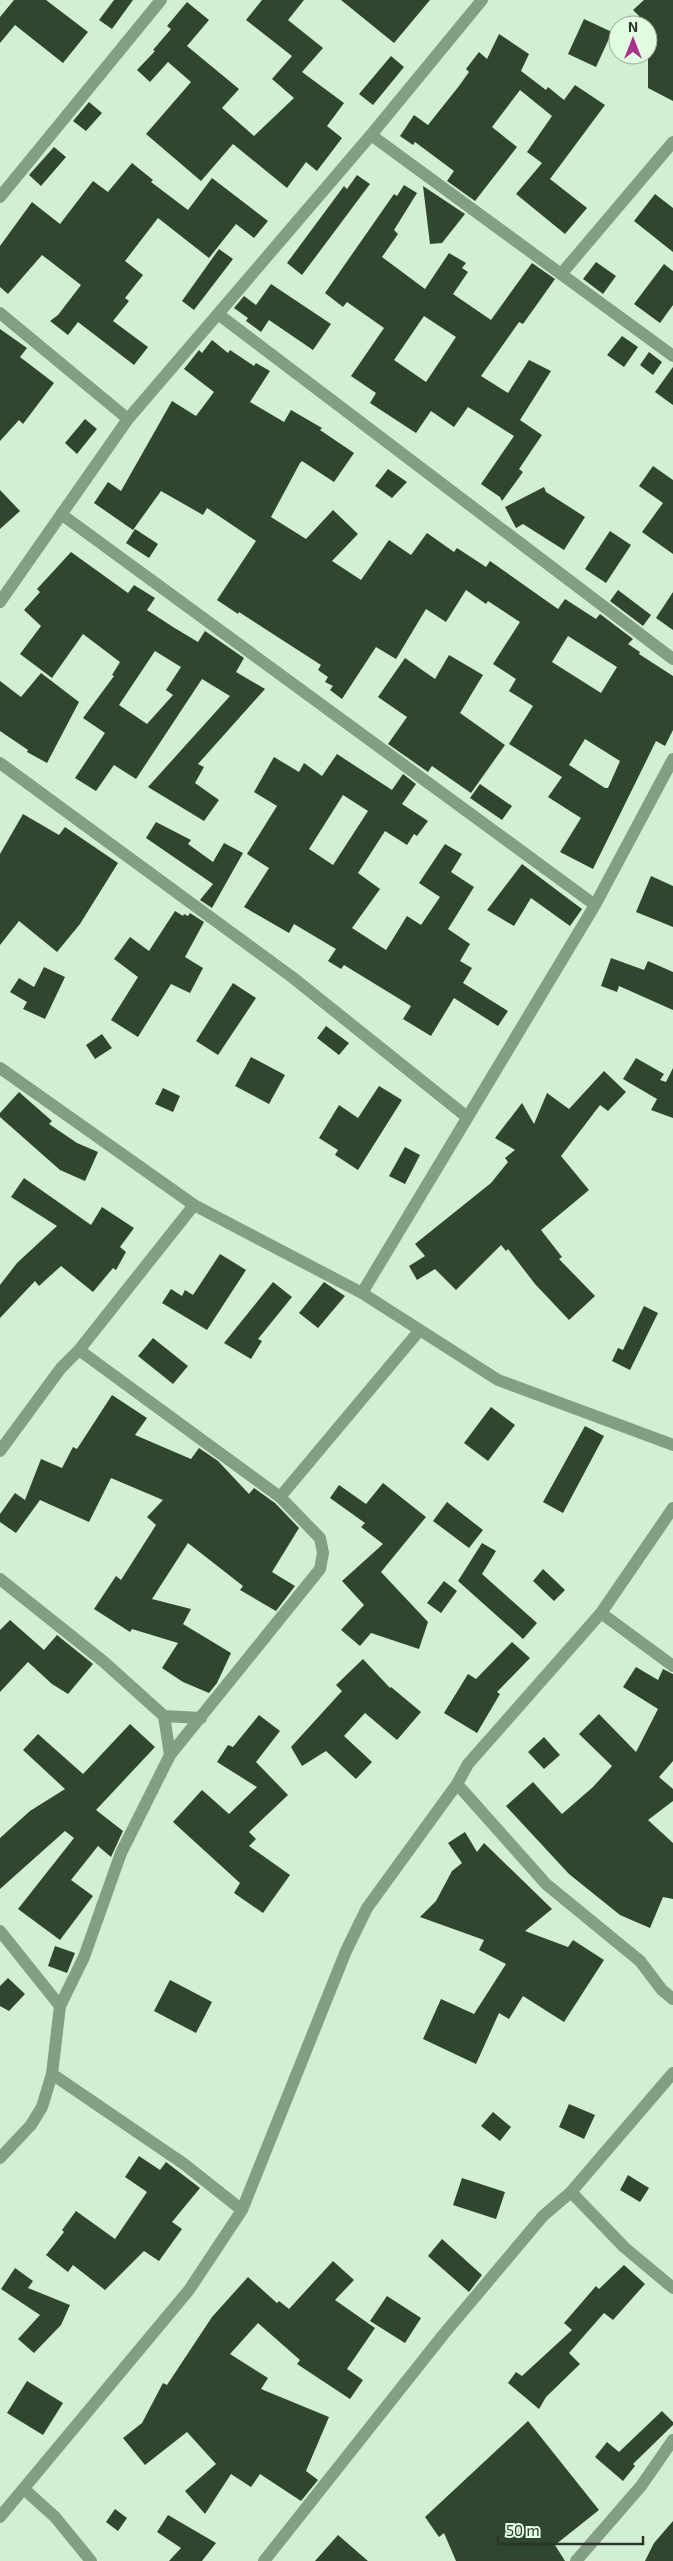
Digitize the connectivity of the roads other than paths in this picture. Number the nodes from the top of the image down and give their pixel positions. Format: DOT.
graph roads {
  1 [pos="161,0"];
  2 [pos="482,0"];
  3 [pos="371,134"];
  4 [pos="673,142"];
  5 [pos="0,197"];
  6 [pos="562,273"];
  7 [pos="0,314"];
  8 [pos="218,314"];
  9 [pos="673,356"];
  10 [pos="128,419"];
  11 [pos="61,514"];
  12 [pos="0,602"];
  13 [pos="673,659"];
  14 [pos="673,759"];
  15 [pos="0,763"];
  16 [pos="595,905"];
  17 [pos="0,1068"];
  18 [pos="467,1117"];
  19 [pos="194,1205"];
  20 [pos="362,1292"];
  21 [pos="419,1331"];
  22 [pos="80,1350"];
  23 [pos="673,1445"];
  24 [pos="0,1451"];
  25 [pos="280,1497"];
  26 [pos="673,1508"];
  27 [pos="0,1579"];
  28 [pos="601,1613"];
  29 [pos="673,1666"];
  30 [pos="164,1716"];
  31 [pos="201,1718"];
  32 [pos="170,1755"];
  33 [pos="457,1784"];
  34 [pos="0,1931"];
  35 [pos="673,1999"];
  36 [pos="60,2006"];
  37 [pos="673,2073"];
  38 [pos="52,2074"];
  39 [pos="0,2158"];
  40 [pos="571,2192"];
  41 [pos="242,2210"];
  42 [pos="673,2288"];
  43 [pos="673,2440"];
  44 [pos="24,2489"];
  45 [pos="0,2517"];
  46 [pos="91,2561"];
  47 [pos="264,2561"];
  48 [pos="576,2561"];
  1 -- 5 [label="street"];
  2 -- 3 [label="street"];
  3 -- 6 [label="street"];
  3 -- 8 [label="street"];
  4 -- 6 [label="street"];
  6 -- 9 [label="street"];
  7 -- 10 [label="street"];
  8 -- 10 [label="street"];
  8 -- 13 [label="street"];
  10 -- 11 [label="street"];
  11 -- 12 [label="street"];
  11 -- 16 [label="street"];
  14 -- 16 [label="street"];
  15 -- 18 [label="street"];
  16 -- 18 [label="street"];
  17 -- 19 [label="street"];
  18 -- 20 [label="street"];
  19 -- 20 [label="street"];
  19 -- 22 [label="street"];
  20 -- 21 [label="street"];
  21 -- 23 [label="street"];
  21 -- 25 [label="street"];
  22 -- 24 [label="street"];
  22 -- 25 [label="street"];
  25 -- 31 [label="street"];
  26 -- 28 [label="street"];
  27 -- 30 [label="street"];
  28 -- 29 [label="street"];
  28 -- 33 [label="street"];
  30 -- 31 [label="street"];
  30 -- 32 [label="street"];
  31 -- 32 [label="street"];
  32 -- 36 [label="street"];
  33 -- 35 [label="street"];
  33 -- 41 [label="street"];
  34 -- 36 [label="street"];
  36 -- 38 [label="street"];
  37 -- 40 [label="street"];
  38 -- 39 [label="street"];
  38 -- 41 [label="street"];
  40 -- 42 [label="street"];
  40 -- 47 [label="street"];
  41 -- 44 [label="street"];
  43 -- 48 [label="street"];
  44 -- 45 [label="street"];
  44 -- 46 [label="street"];
}
